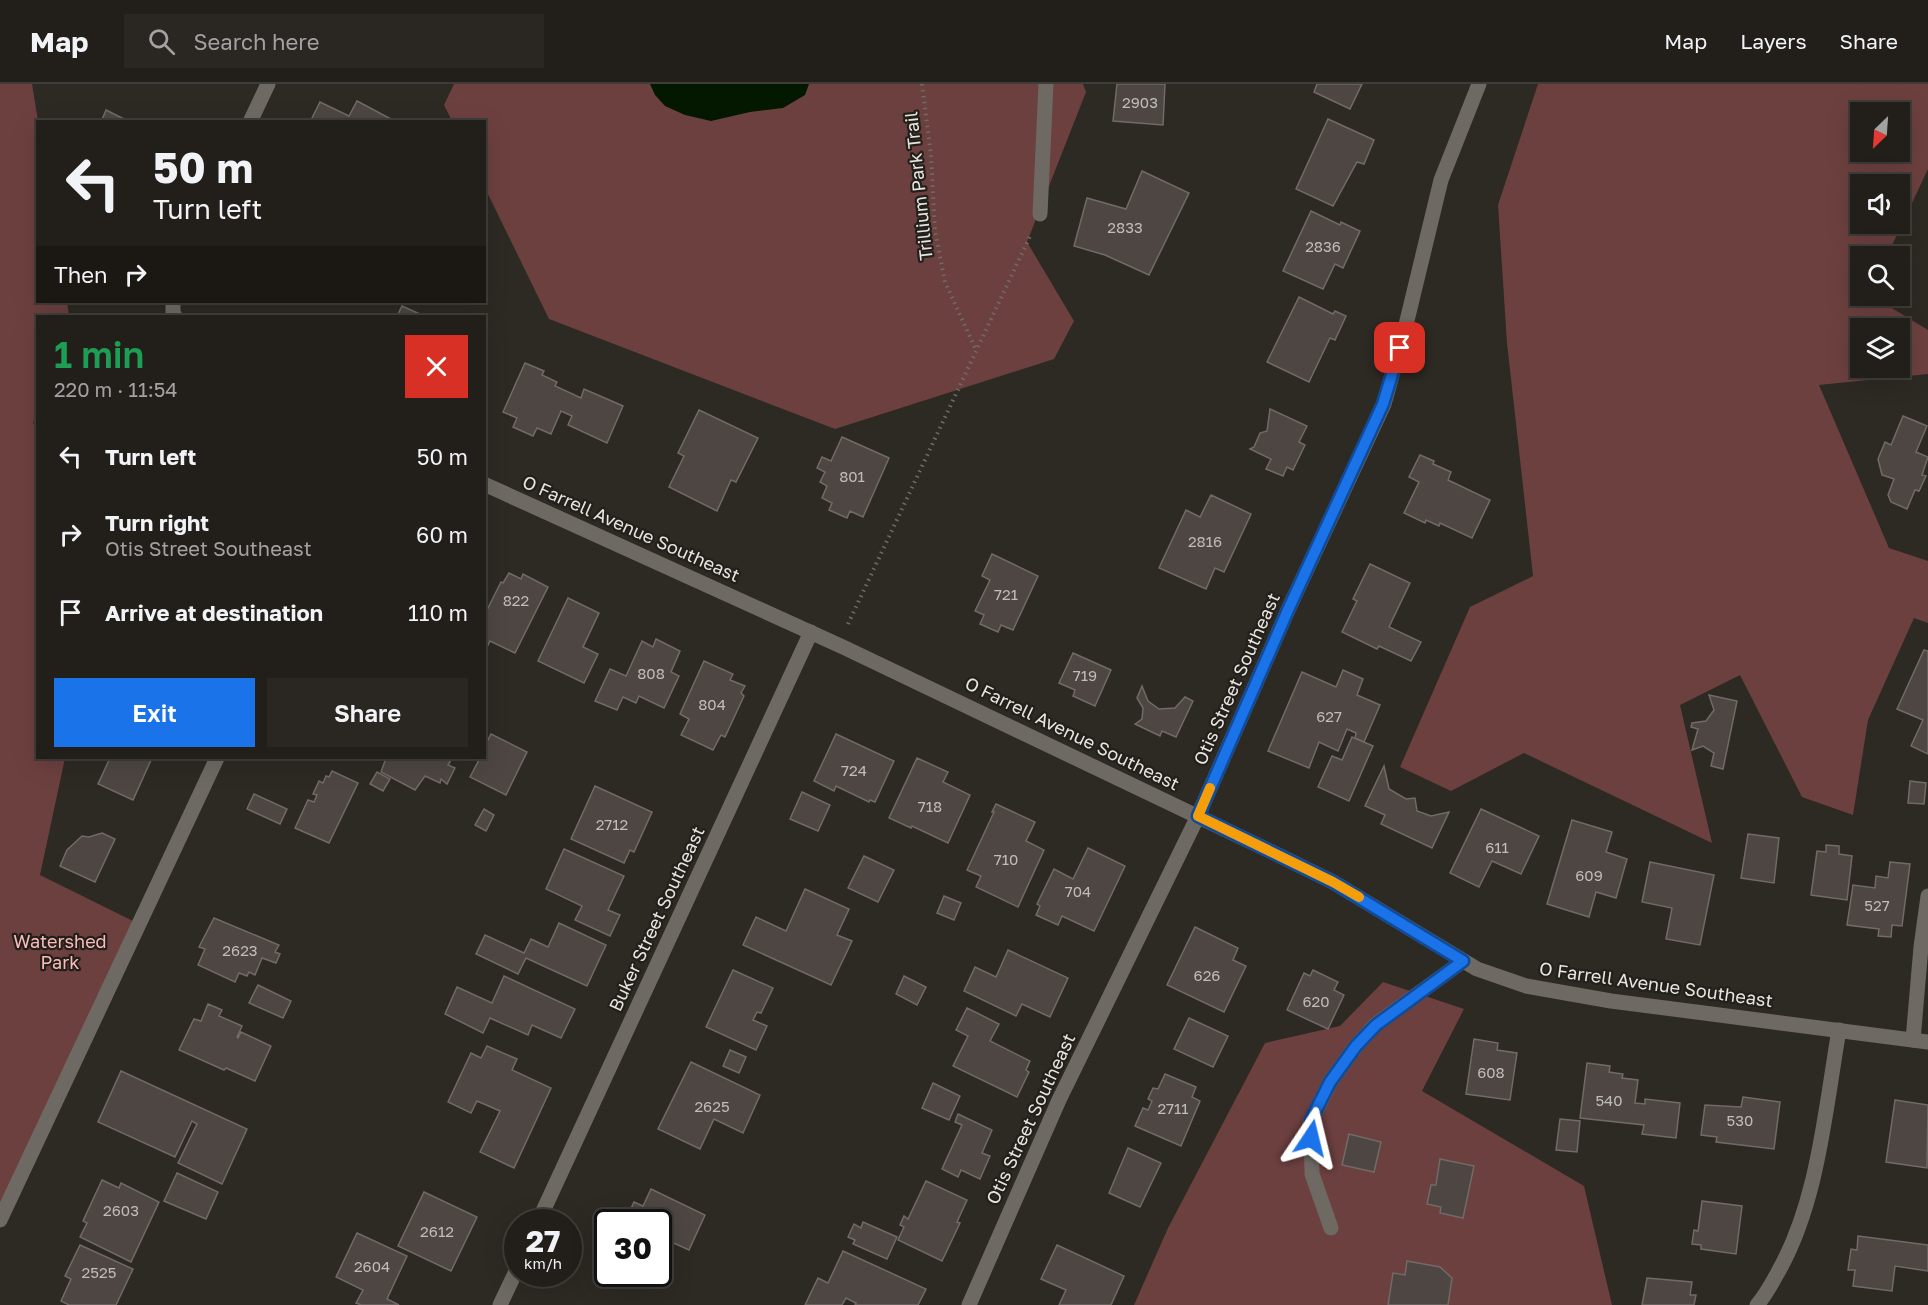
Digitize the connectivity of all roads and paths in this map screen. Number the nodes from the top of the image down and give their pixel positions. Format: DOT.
graph roads {
  1 [pos="268,84"];
  2 [pos="922,84"];
  3 [pos="1046,84"];
  4 [pos="1479,84"];
  5 [pos="251,120"];
  6 [pos="1040,214"];
  7 [pos="976,350"];
  8 [pos="486,485"];
  9 [pos="847,626"];
  10 [pos="811,632"];
  11 [pos="218,759"];
  12 [pos="1198,816"];
  13 [pos="1928,896"];
  14 [pos="1463,961"];
  15 [pos="1839,1030"];
  16 [pos="1920,1041"];
  17 [pos="544,1209"];
  18 [pos="0,1220"];
  19 [pos="1331,1228"];
  20 [pos="509,1287"];
  21 [pos="500,1305"];
  22 [pos="969,1305"];
  23 [pos="1756,1305"];
  1 -- 5 [label="street"];
  2 -- 7 [label="path, Trillium Park Trail"];
  3 -- 6 [label="street"];
  4 -- 12 [label="street, Otis Street Southeast"];
  6 -- 7 [label="path"];
  7 -- 9 [label="path"];
  8 -- 10 [label="street, O Farrell Avenue Southeast"];
  10 -- 12 [label="street, O Farrell Avenue Southeast"];
  10 -- 17 [label="street, Buker Street Southeast"];
  11 -- 18 [label="street"];
  12 -- 14 [label="street, O Farrell Avenue Southeast"];
  12 -- 22 [label="street, Otis Street Southeast"];
  13 -- 16 [label="street"];
  14 -- 15 [label="street, O Farrell Avenue Southeast"];
  14 -- 19 [label="street"];
  15 -- 16 [label="street, O Farrell Avenue Southeast"];
  15 -- 23 [label="street"];
  20 -- 21 [label="street"];
}
